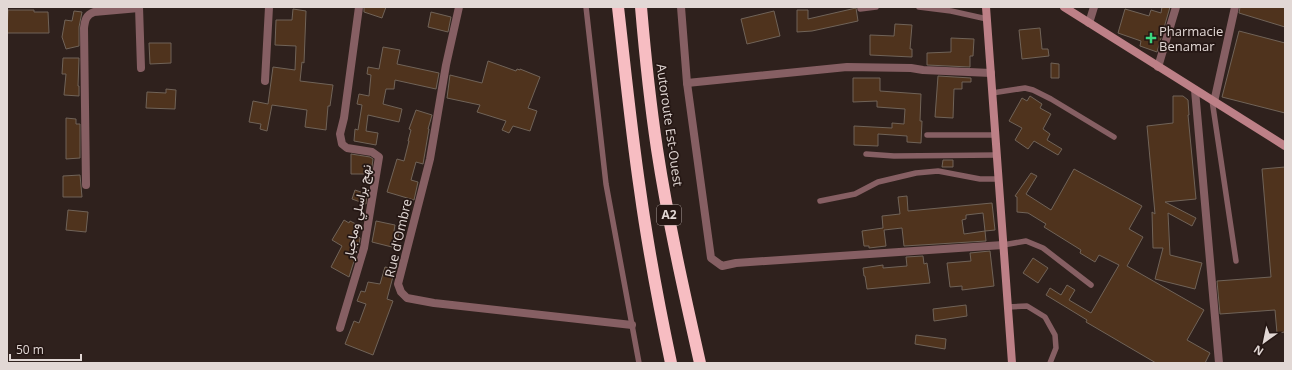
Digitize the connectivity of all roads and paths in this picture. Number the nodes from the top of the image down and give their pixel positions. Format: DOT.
graph roads {
  1 [pos="139,7"];
  2 [pos="269,7"];
  3 [pos="359,7"];
  4 [pos="459,7"];
  5 [pos="586,7"];
  6 [pos="618,7"];
  7 [pos="641,7"];
  8 [pos="680,7"];
  9 [pos="876,7"];
  10 [pos="919,7"];
  11 [pos="986,7"];
  12 [pos="1064,7"];
  13 [pos="1094,7"];
  14 [pos="1176,7"];
  15 [pos="1236,7"];
  16 [pos="860,9"];
  17 [pos="987,19"];
  18 [pos="1089,23"];
  19 [pos="1158,67"];
  20 [pos="141,68"];
  21 [pos="991,73"];
  22 [pos="265,81"];
  23 [pos="687,83"];
  24 [pos="1195,90"];
  25 [pos="992,93"];
  26 [pos="1213,101"];
  27 [pos="927,135"];
  28 [pos="995,135"];
  29 [pos="1114,137"];
  30 [pos="1285,146"];
  31 [pos="866,154"];
  32 [pos="997,154"];
  33 [pos="998,179"];
  34 [pos="86,185"];
  35 [pos="820,201"];
  36 [pos="1003,244"];
  37 [pos="1236,261"];
  38 [pos="1091,285"];
  39 [pos="1008,307"];
  40 [pos="632,325"];
  41 [pos="340,328"];
  42 [pos="640,363"];
  43 [pos="671,363"];
  44 [pos="700,363"];
  45 [pos="1012,363"];
  46 [pos="1050,363"];
  47 [pos="1219,363"];
  1 -- 20 [label="street"];
  1 -- 34 [label="street"];
  2 -- 22 [label="street"];
  3 -- 41 [label="street, نهج براسلي وماجبار"];
  4 -- 40 [label="street, Rue d'Ombre"];
  5 -- 40 [label="lane"];
  6 -- 43 [label="highway, A2"];
  7 -- 44 [label="highway, Autoroute Est-Ouest / A2"];
  8 -- 23 [label="street"];
  9 -- 16 [label="lane"];
  10 -- 17 [label="lane"];
  11 -- 17 [label="main road"];
  12 -- 18 [label="main road"];
  13 -- 18 [label="street"];
  14 -- 19 [label="street"];
  15 -- 26 [label="street"];
  17 -- 21 [label="main road"];
  18 -- 19 [label="main road"];
  19 -- 24 [label="main road"];
  21 -- 23 [label="street"];
  21 -- 25 [label="main road"];
  23 -- 36 [label="street"];
  24 -- 26 [label="main road"];
  24 -- 47 [label="street"];
  25 -- 28 [label="main road"];
  25 -- 29 [label="lane"];
  26 -- 30 [label="main road"];
  26 -- 37 [label="lane"];
  27 -- 28 [label="lane"];
  28 -- 32 [label="main road"];
  31 -- 32 [label="lane"];
  32 -- 33 [label="main road"];
  33 -- 35 [label="lane"];
  33 -- 36 [label="main road"];
  36 -- 38 [label="lane"];
  36 -- 39 [label="main road"];
  39 -- 45 [label="main road"];
  39 -- 46 [label="lane"];
  40 -- 42 [label="lane"];
}
